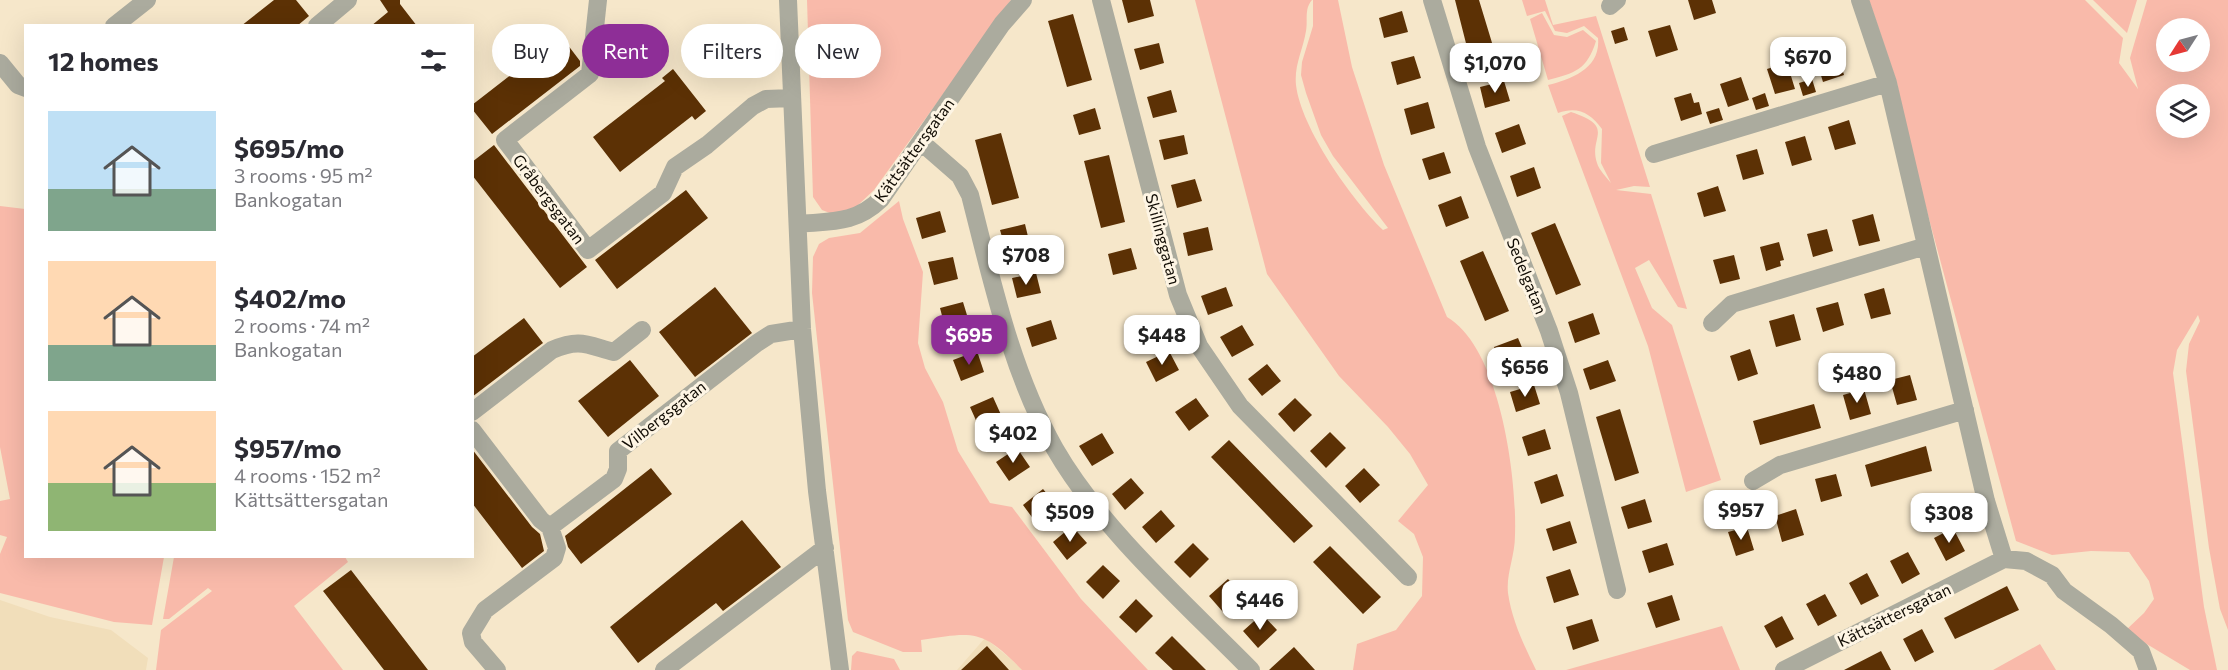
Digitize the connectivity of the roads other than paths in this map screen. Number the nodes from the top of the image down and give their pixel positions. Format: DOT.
graph roads {
  1 [pos="147,0"];
  2 [pos="348,0"];
  3 [pos="598,0"];
  4 [pos="788,0"];
  5 [pos="1023,0"];
  6 [pos="1101,0"];
  7 [pos="1432,0"];
  8 [pos="1860,0"];
  9 [pos="117,24"];
  10 [pos="319,24"];
  11 [pos="0,63"];
  12 [pos="1888,83"];
  13 [pos="24,87"];
  14 [pos="792,98"];
  15 [pos="921,142"];
  16 [pos="1654,154"];
  17 [pos="798,224"];
  18 [pos="1926,246"];
  19 [pos="1712,323"];
  20 [pos="802,329"];
  21 [pos="642,330"];
  22 [pos="474,410"];
  23 [pos="1965,410"];
  24 [pos="474,433"];
  25 [pos="1753,481"];
  26 [pos="550,527"];
  27 [pos="825,548"];
  28 [pos="2004,559"];
  29 [pos="1408,577"];
  30 [pos="1617,590"];
  31 [pos="497,670"];
  32 [pos="664,670"];
  33 [pos="840,670"];
  34 [pos="1251,670"];
  35 [pos="1784,670"];
  36 [pos="2148,670"];
  1 -- 9 [label="street"];
  2 -- 10 [label="street"];
  3 -- 14 [label="street, Gråbergsgatan"];
  4 -- 14 [label="street"];
  5 -- 15 [label="street, Kättsättersgatan"];
  6 -- 29 [label="street, Skillinggatan"];
  7 -- 30 [label="street, Sedelgatan"];
  8 -- 12 [label="street"];
  11 -- 13 [label="street"];
  12 -- 16 [label="street"];
  12 -- 18 [label="street"];
  14 -- 17 [label="street"];
  15 -- 17 [label="street, Kättsättersgatan"];
  15 -- 34 [label="street"];
  17 -- 20 [label="street"];
  18 -- 19 [label="street"];
  18 -- 23 [label="street"];
  20 -- 26 [label="street, Vilbergsgatan"];
  20 -- 27 [label="street"];
  21 -- 22 [label="street"];
  23 -- 25 [label="street"];
  23 -- 28 [label="street"];
  24 -- 26 [label="street"];
  26 -- 31 [label="street"];
  27 -- 32 [label="street"];
  27 -- 33 [label="street"];
  28 -- 35 [label="street, Kättsättersgatan"];
  28 -- 36 [label="street"];
}
